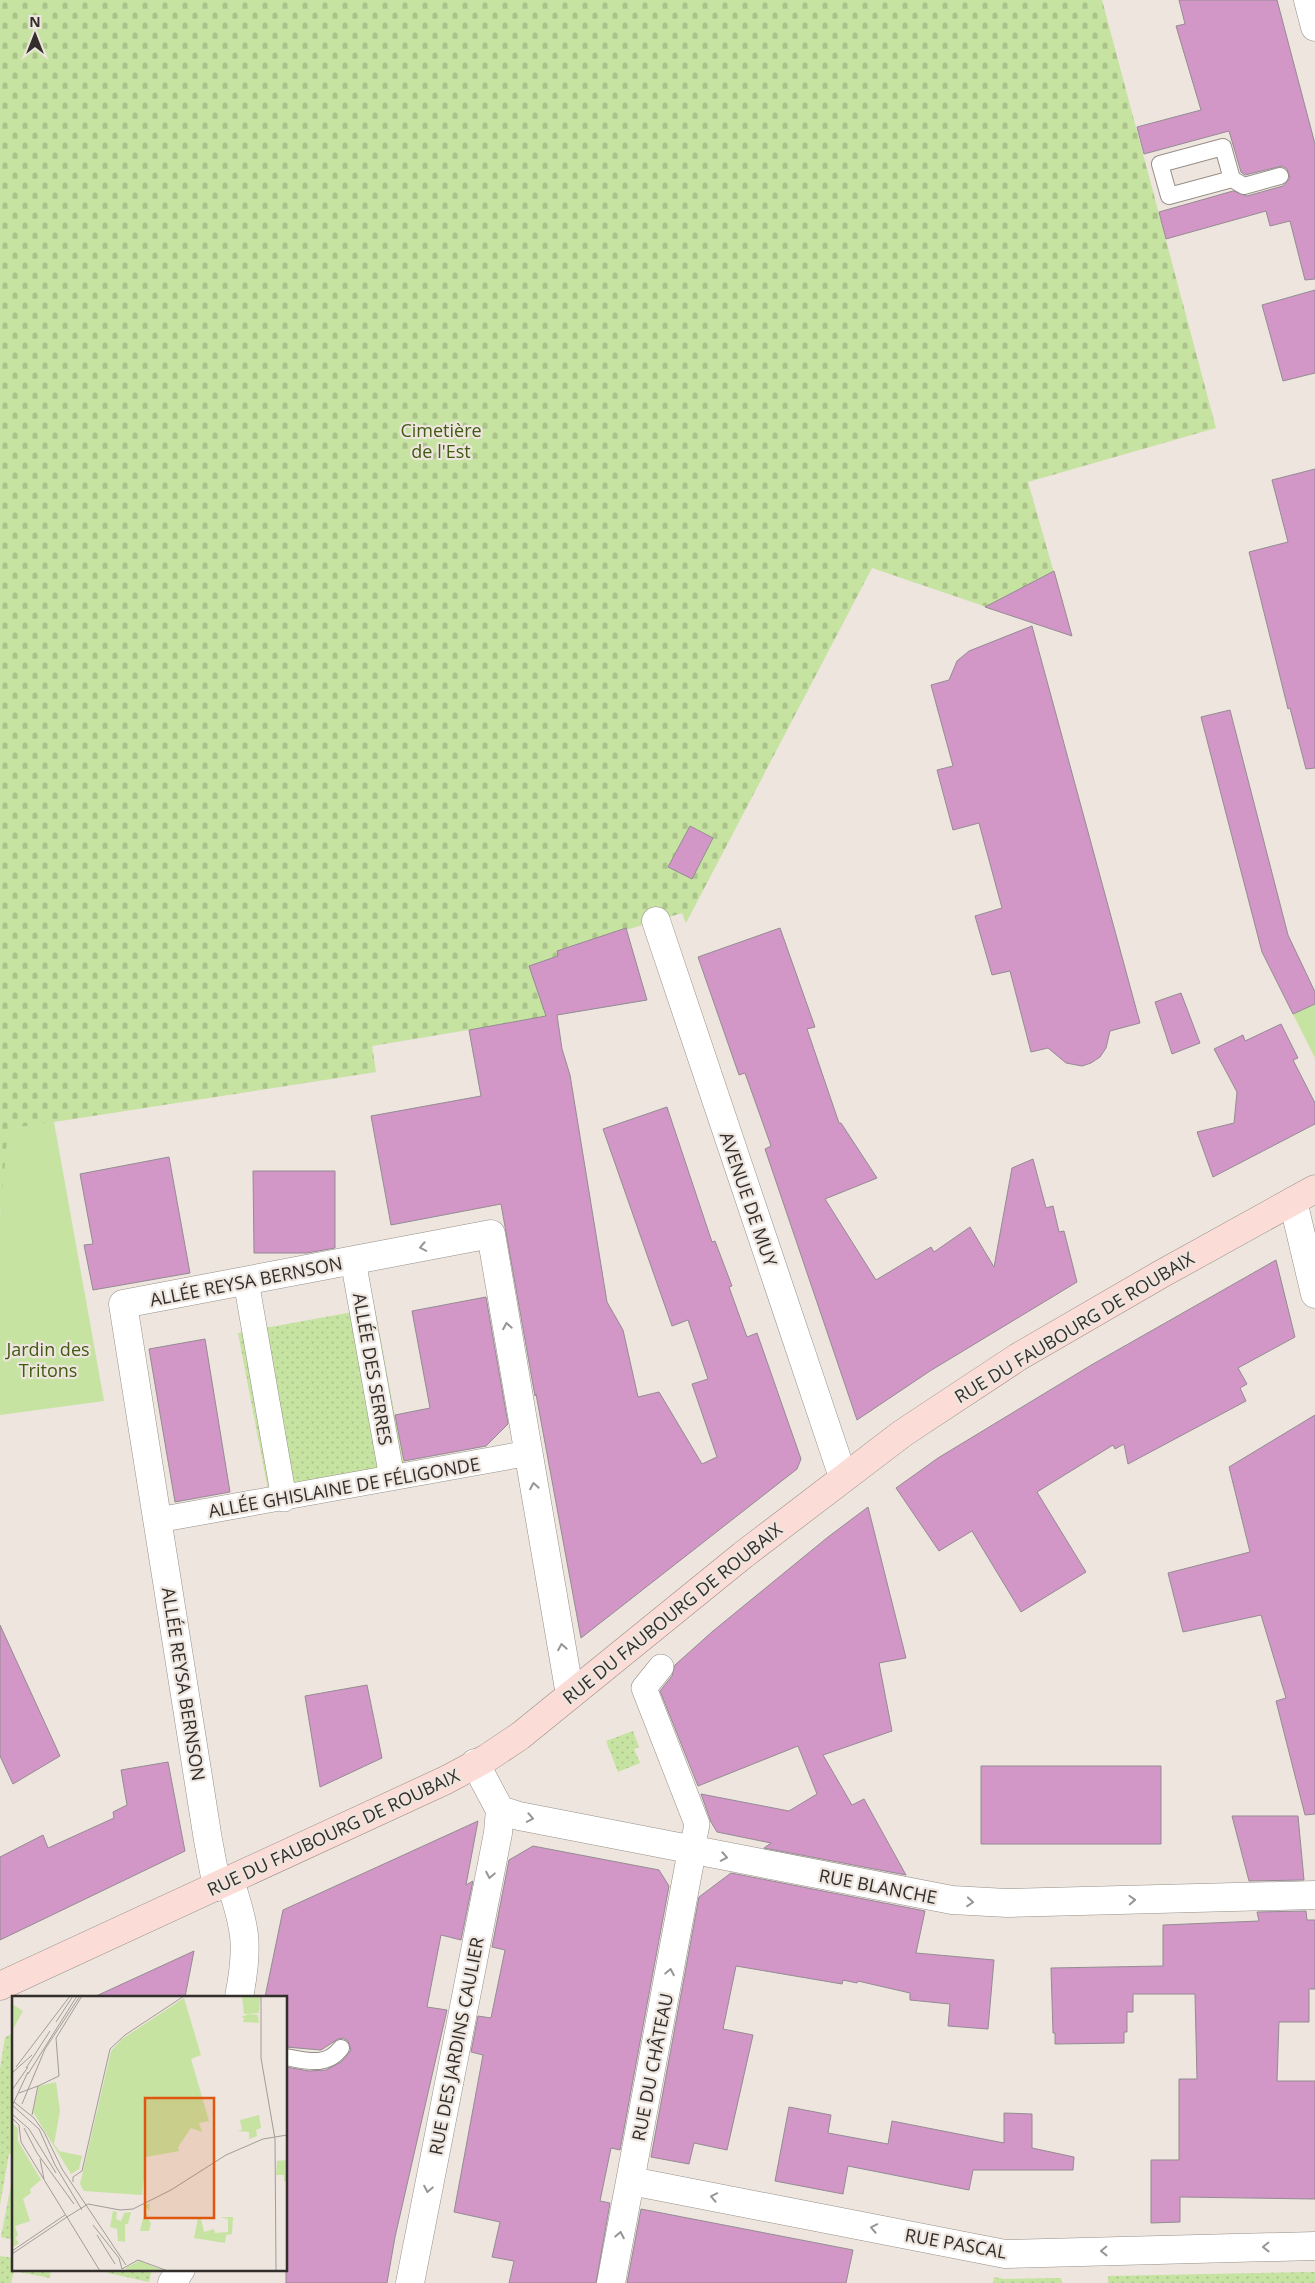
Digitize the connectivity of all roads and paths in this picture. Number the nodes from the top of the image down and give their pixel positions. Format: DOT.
graph roads {
  1 [pos="1308,0"];
  2 [pos="1315,27"];
  3 [pos="1280,176"];
  4 [pos="1232,179"];
  5 [pos="656,921"];
  6 [pos="1304,1195"];
  7 [pos="353,1260"];
  8 [pos="246,1281"];
  9 [pos="1315,1294"];
  10 [pos="529,1453"];
  11 [pos="843,1477"];
  12 [pos="392,1478"];
  13 [pos="284,1499"];
  14 [pos="158,1520"];
  15 [pos="661,1667"];
  16 [pos="570,1695"];
  17 [pos="475,1764"];
  18 [pos="500,1810"];
  19 [pos="692,1850"];
  20 [pos="224,1884"];
  21 [pos="1315,1895"];
  22 [pos="0,1986"];
  23 [pos="239,1996"];
  24 [pos="341,2048"];
  25 [pos="288,2057"];
  26 [pos="631,2181"];
  27 [pos="1315,2246"];
  28 [pos="180,2270"];
  29 [pos="187,2270"];
  30 [pos="172,2283"];
  31 [pos="184,2283"];
  32 [pos="410,2283"];
  33 [pos="611,2283"];
  1 -- 2 [label="street"];
  3 -- 4 [label="lane"];
  5 -- 11 [label="street, AVENUE DE MUY"];
  6 -- 9 [label="street"];
  6 -- 11 [label="main road, RUE DU FAUBOURG DE ROUBAIX"];
  7 -- 8 [label="street, ALLÉE REYSA BERNSON"];
  10 -- 7 [label="street, ALLÉE REYSA BERNSON, one-way"];
  7 -- 12 [label="street, ALLÉE DES SERRES"];
  8 -- 13 [label="street"];
  8 -- 14 [label="street, ALLÉE REYSA BERNSON"];
  10 -- 12 [label="street, ALLÉE GHISLAINE DE FÉLIGONDE"];
  16 -- 10 [label="street, ALLÉE REYSA BERNSON, one-way"];
  11 -- 16 [label="main road, RUE DU FAUBOURG DE ROUBAIX"];
  12 -- 13 [label="street, ALLÉE GHISLAINE DE FÉLIGONDE"];
  13 -- 14 [label="street, ALLÉE GHISLAINE DE FÉLIGONDE"];
  14 -- 20 [label="street, ALLÉE REYSA BERNSON"];
  15 -- 19 [label="street"];
  16 -- 17 [label="main road, RUE DU FAUBOURG DE ROUBAIX"];
  17 -- 18 [label="street"];
  17 -- 20 [label="main road, RUE DU FAUBOURG DE ROUBAIX"];
  18 -- 19 [label="street, RUE BLANCHE, one-way"];
  18 -- 32 [label="street, RUE DES JARDINS CAULIER, one-way"];
  19 -- 21 [label="street, RUE BLANCHE, one-way"];
  26 -- 19 [label="street, RUE DU CHÂTEAU, one-way"];
  20 -- 22 [label="main road, RUE DU FAUBOURG DE ROUBAIX"];
  20 -- 23 [label="street, ALLÉE REYSA BERNSON"];
  24 -- 25 [label="lane"];
  27 -- 26 [label="street, RUE PASCAL, one-way"];
  33 -- 26 [label="street, RUE DU CHÂTEAU, one-way"];
  28 -- 30 [label="street"];
  29 -- 31 [label="street"];
}
